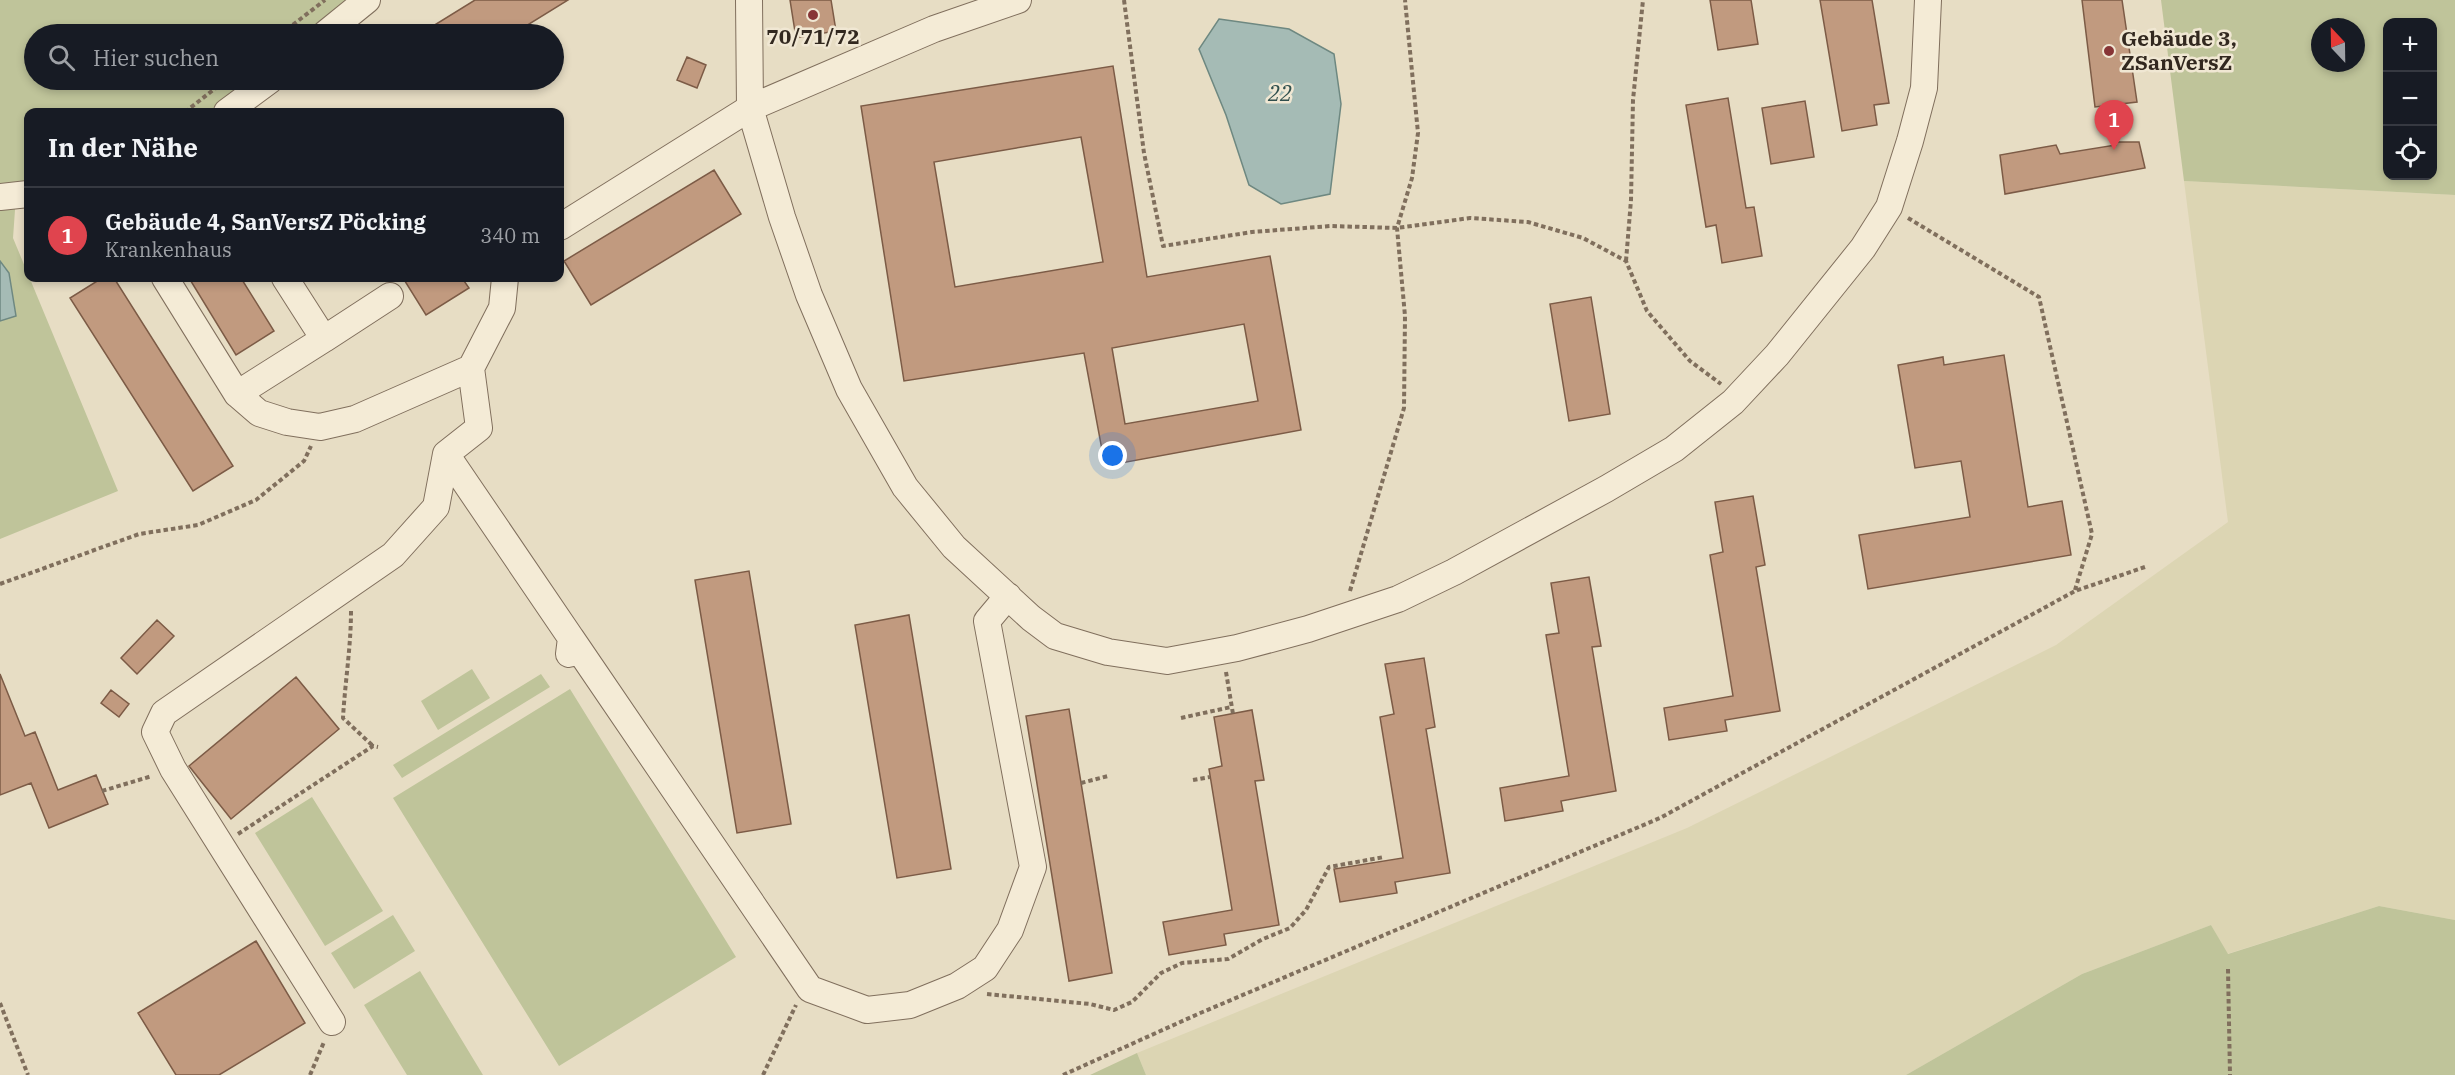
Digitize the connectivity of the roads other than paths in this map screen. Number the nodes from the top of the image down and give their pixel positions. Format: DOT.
graph roads {
  1 [pos="367,0"];
  2 [pos="749,0"];
  3 [pos="1018,0"];
  4 [pos="1928,0"];
  5 [pos="337,24"];
  6 [pos="257,90"];
  7 [pos="232,108"];
  8 [pos="750,108"];
  9 [pos="24,194"];
  10 [pos="0,197"];
  11 [pos="564,224"];
  12 [pos="167,282"];
  13 [pos="288,282"];
  14 [pos="505,282"];
  15 [pos="390,296"];
  16 [pos="324,339"];
  17 [pos="471,368"];
  18 [pos="237,394"];
  19 [pos="446,454"];
  20 [pos="1008,596"];
  21 [pos="571,638"];
  22 [pos="568,663"];
  23 [pos="332,1022"];
  1 -- 5 [label="street"];
  2 -- 8 [label="street"];
  3 -- 8 [label="street"];
  4 -- 20 [label="street"];
  6 -- 7 [label="street"];
  8 -- 11 [label="street"];
  8 -- 20 [label="street"];
  9 -- 10 [label="street"];
  12 -- 18 [label="street"];
  13 -- 16 [label="street"];
  14 -- 17 [label="street"];
  15 -- 16 [label="street"];
  16 -- 18 [label="street"];
  17 -- 18 [label="street"];
  17 -- 19 [label="street"];
  19 -- 21 [label="street"];
  19 -- 23 [label="street"];
  20 -- 21 [label="street"];
  21 -- 22 [label="street"];
}
